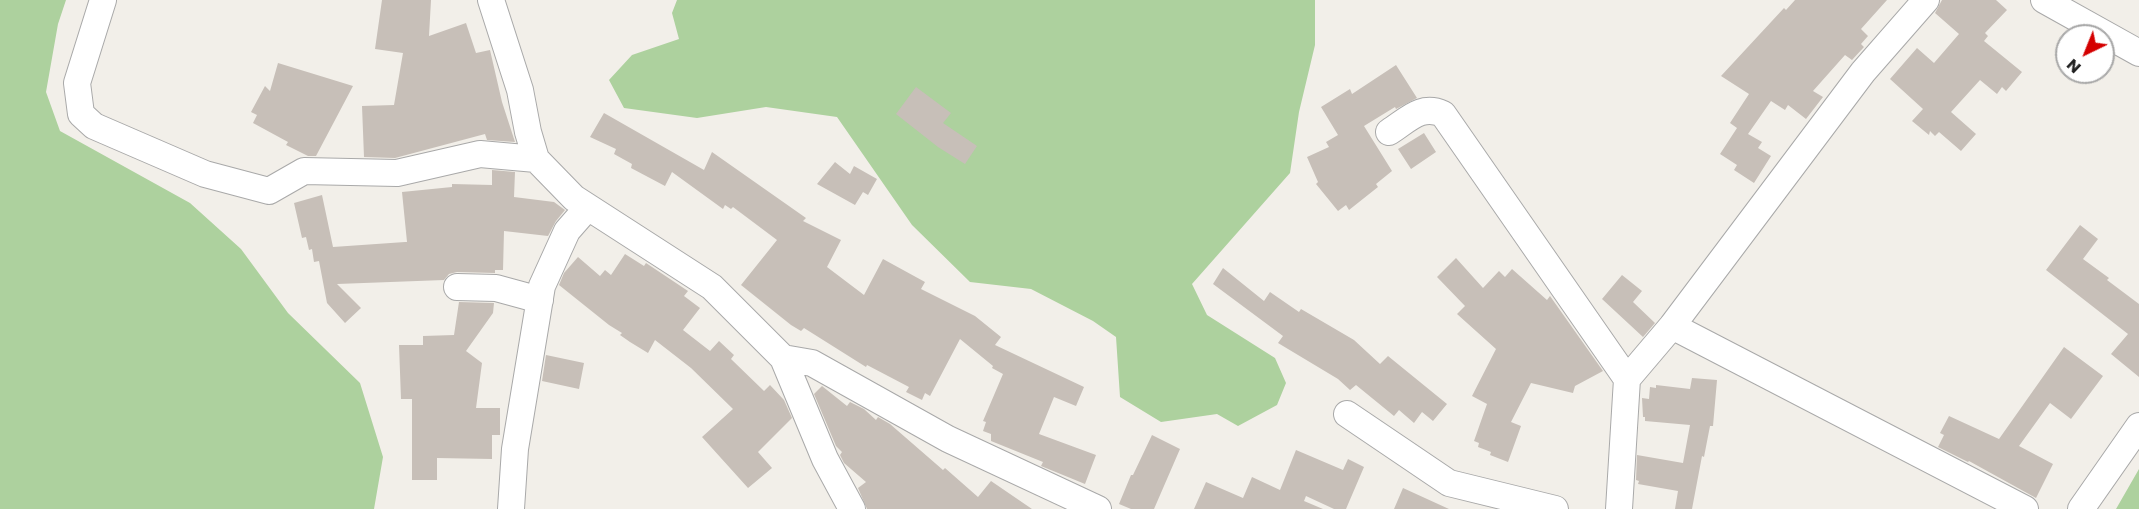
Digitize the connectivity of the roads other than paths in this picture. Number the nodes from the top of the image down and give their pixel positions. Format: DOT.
graph roads {
  1 [pos="103,0"];
  2 [pos="491,0"];
  3 [pos="1926,0"];
  4 [pos="2044,0"];
  5 [pos="2139,53"];
  6 [pos="1389,132"];
  7 [pos="536,159"];
  8 [pos="588,207"];
  9 [pos="457,287"];
  10 [pos="540,300"];
  11 [pos="1672,326"];
  12 [pos="783,358"];
  13 [pos="1627,380"];
  14 [pos="1347,414"];
  15 [pos="2139,426"];
  16 [pos="511,509"];
  17 [pos="852,509"];
  18 [pos="1098,509"];
  19 [pos="1555,509"];
  20 [pos="1619,509"];
  21 [pos="2025,509"];
  22 [pos="2081,509"];
  1 -- 7 [label="street"];
  2 -- 7 [label="street"];
  3 -- 11 [label="street"];
  4 -- 5 [label="street"];
  6 -- 13 [label="street"];
  7 -- 8 [label="street"];
  8 -- 10 [label="street"];
  8 -- 12 [label="street"];
  9 -- 10 [label="street"];
  10 -- 16 [label="street"];
  11 -- 13 [label="street"];
  11 -- 21 [label="street"];
  12 -- 17 [label="street"];
  12 -- 18 [label="street"];
  13 -- 20 [label="street"];
  14 -- 19 [label="street"];
  15 -- 22 [label="street"];
}
